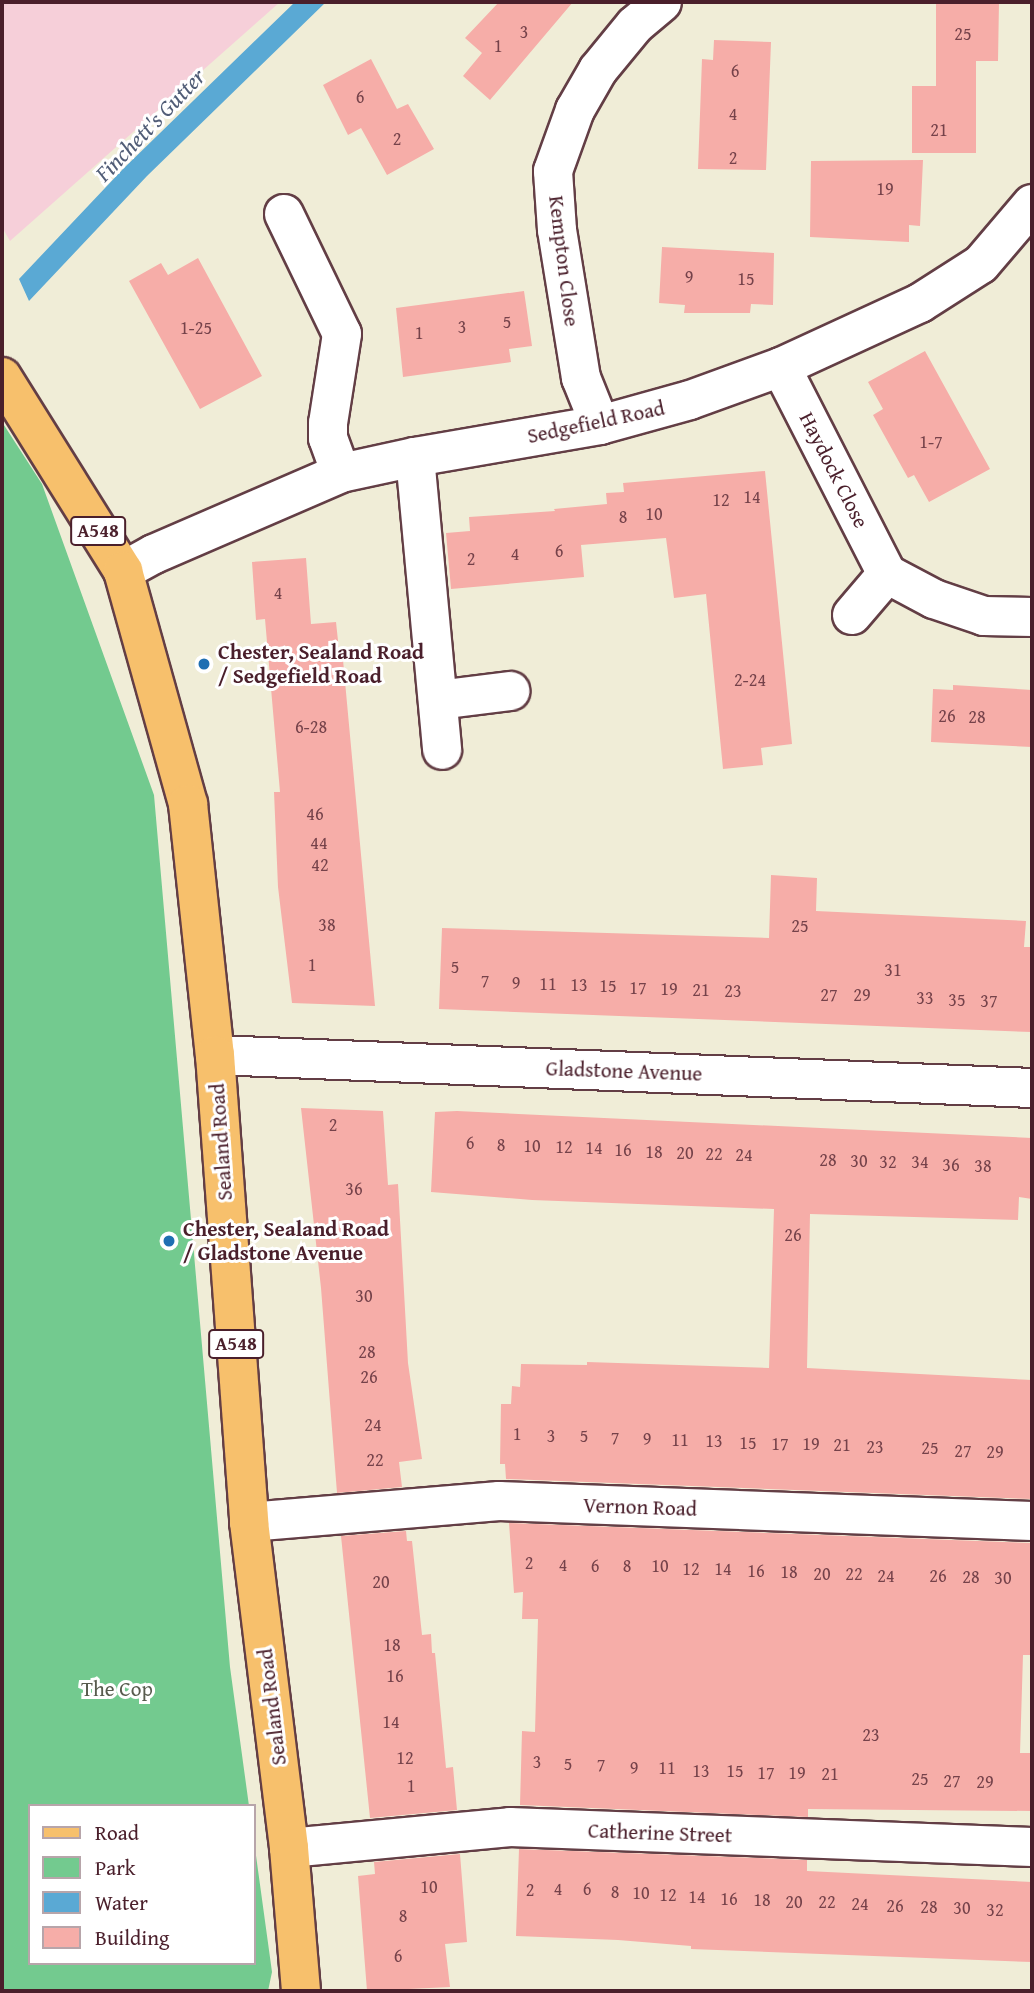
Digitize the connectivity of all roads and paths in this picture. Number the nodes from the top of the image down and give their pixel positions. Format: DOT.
graph roads {
  1 [pos="662,2"];
  2 [pos="1032,204"];
  3 [pos="284,214"];
  4 [pos="781,367"];
  5 [pos="2,377"];
  6 [pos="600,425"];
  7 [pos="415,457"];
  8 [pos="341,473"];
  9 [pos="123,571"];
  10 [pos="887,574"];
  11 [pos="852,615"];
  12 [pos="1032,617"];
  13 [pos="510,691"];
  14 [pos="438,700"];
  15 [pos="442,750"];
  16 [pos="215,1055"];
  17 [pos="1032,1088"];
  18 [pos="1032,1521"];
  19 [pos="249,1522"];
  20 [pos="1032,1847"];
  21 [pos="289,1848"];
  22 [pos="301,1991"];
  1 -- 6 [label="street, Kempton Close"];
  2 -- 4 [label="street, Sedgefield Road"];
  3 -- 8 [label="street"];
  4 -- 6 [label="street, Sedgefield Road"];
  4 -- 10 [label="street, Haydock Close"];
  5 -- 9 [label="main road, Sealand Road / A548"];
  6 -- 7 [label="street, Sedgefield Road"];
  7 -- 8 [label="street, Sedgefield Road"];
  7 -- 14 [label="street"];
  8 -- 9 [label="street, Sedgefield Road"];
  9 -- 16 [label="main road, Sealand Road / A548"];
  10 -- 11 [label="street"];
  10 -- 12 [label="street"];
  13 -- 14 [label="street"];
  14 -- 15 [label="street"];
  16 -- 17 [label="street, Gladstone Avenue"];
  16 -- 19 [label="main road, Sealand Road / A548"];
  18 -- 19 [label="street, Vernon Road"];
  19 -- 21 [label="main road, Sealand Road / A548"];
  20 -- 21 [label="street, Catherine Street"];
  21 -- 22 [label="main road, Sealand Road / A548"];
}
